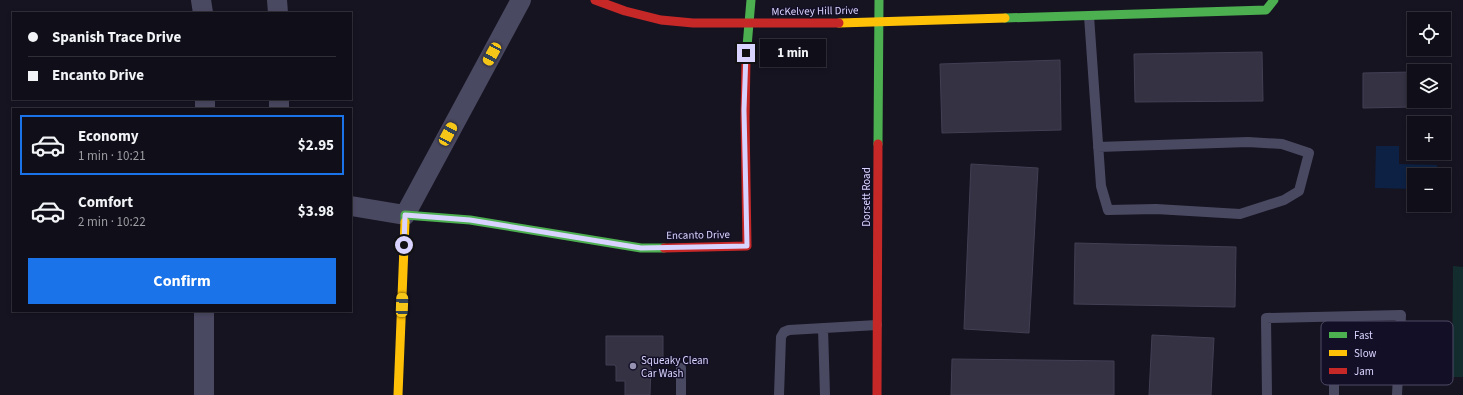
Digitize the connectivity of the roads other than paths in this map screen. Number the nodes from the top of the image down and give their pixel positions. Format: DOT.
graph roads {
  1 [pos="201,0"];
  2 [pos="277,0"];
  3 [pos="521,0"];
  4 [pos="595,0"];
  5 [pos="751,0"];
  6 [pos="879,0"];
  7 [pos="1182,0"];
  8 [pos="1274,0"];
  9 [pos="203,12"];
  10 [pos="278,12"];
  11 [pos="1183,13"];
  12 [pos="1089,16"];
  13 [pos="878,22"];
  14 [pos="751,23"];
  15 [pos="1098,146"];
  16 [pos="352,206"];
  17 [pos="405,215"];
  18 [pos="204,312"];
  19 [pos="1334,317"];
  20 [pos="1334,321"];
  21 [pos="1401,321"];
  22 [pos="877,325"];
  23 [pos="824,328"];
  24 [pos="681,368"];
  25 [pos="1398,385"];
  26 [pos="204,395"];
  27 [pos="398,395"];
  28 [pos="682,395"];
  29 [pos="779,395"];
  30 [pos="824,395"];
  31 [pos="877,395"];
  32 [pos="1268,395"];
  33 [pos="1397,395"];
  1 -- 9 [label="street"];
  2 -- 10 [label="street"];
  3 -- 17 [label="street"];
  4 -- 14 [label="street, McKelvey Hill Drive"];
  5 -- 14 [label="street, Encanto Drive"];
  6 -- 13 [label="street, Dorsett Road"];
  7 -- 11 [label="lane"];
  8 -- 11 [label="street, McKelvey Hill Drive"];
  11 -- 12 [label="street, McKelvey Hill Drive"];
  12 -- 13 [label="street, McKelvey Hill Drive"];
  12 -- 15 [label="lane"];
  13 -- 14 [label="street, McKelvey Hill Drive"];
  13 -- 22 [label="street, Dorsett Road"];
  14 -- 17 [label="street, Encanto Drive"];
  15 -- 15 [label="lane"];
  16 -- 17 [label="street"];
  17 -- 27 [label="street"];
  18 -- 26 [label="street"];
  19 -- 20 [label="lane"];
  19 -- 21 [label="lane"];
  19 -- 32 [label="lane"];
  22 -- 23 [label="lane"];
  22 -- 31 [label="street, Dorsett Road"];
  23 -- 29 [label="lane"];
  23 -- 30 [label="lane"];
  24 -- 28 [label="lane"];
  25 -- 33 [label="lane"];
}
